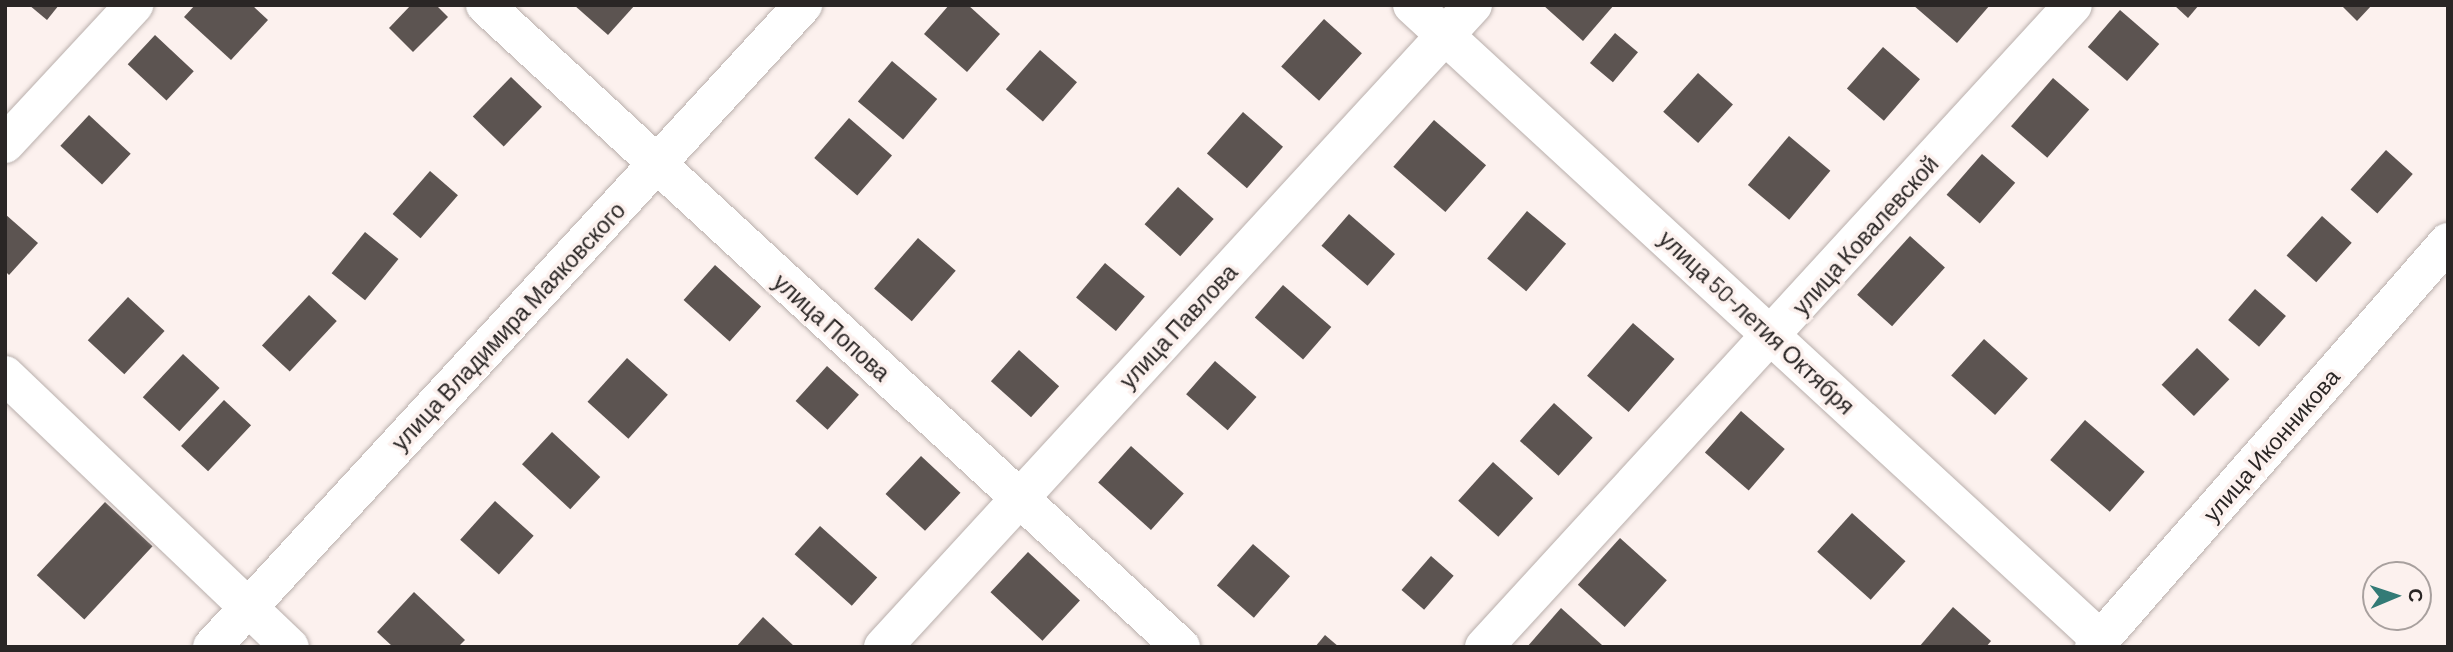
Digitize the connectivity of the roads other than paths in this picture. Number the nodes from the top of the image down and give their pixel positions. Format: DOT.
graph roads {
  1 [pos="134,5"];
  2 [pos="485,5"];
  3 [pos="803,5"];
  4 [pos="1412,5"];
  5 [pos="1473,5"];
  6 [pos="2073,5"];
  7 [pos="1445,35"];
  8 [pos="5,144"];
  9 [pos="655,166"];
  10 [pos="2448,242"];
  11 [pos="1773,337"];
  12 [pos="5,375"];
  13 [pos="1019,499"];
  14 [pos="248,608"];
  15 [pos="2098,643"];
  16 [pos="212,647"];
  17 [pos="290,647"];
  18 [pos="883,647"];
  19 [pos="1181,647"];
  20 [pos="1484,647"];
  1 -- 8 [label="street"];
  2 -- 9 [label="street, улица Попова"];
  3 -- 9 [label="street, улица Владимира Маяковского"];
  4 -- 7 [label="street, улица 50-летия Октября"];
  5 -- 7 [label="street, улица Павлова"];
  6 -- 11 [label="street, улица Ковалевской"];
  7 -- 11 [label="street, улица 50-летия Октября"];
  7 -- 13 [label="street, улица Павлова"];
  9 -- 13 [label="street, улица Попова"];
  9 -- 14 [label="street, улица Владимира Маяковского"];
  10 -- 15 [label="street, улица Иконникова"];
  11 -- 15 [label="street, улица 50-летия Октября"];
  11 -- 20 [label="street, улица Ковалевской"];
  12 -- 14 [label="street"];
  13 -- 18 [label="street, улица Павлова"];
  13 -- 19 [label="street, улица Попова"];
  14 -- 16 [label="street, улица Владимира Маяковского"];
  14 -- 17 [label="street"];
}
